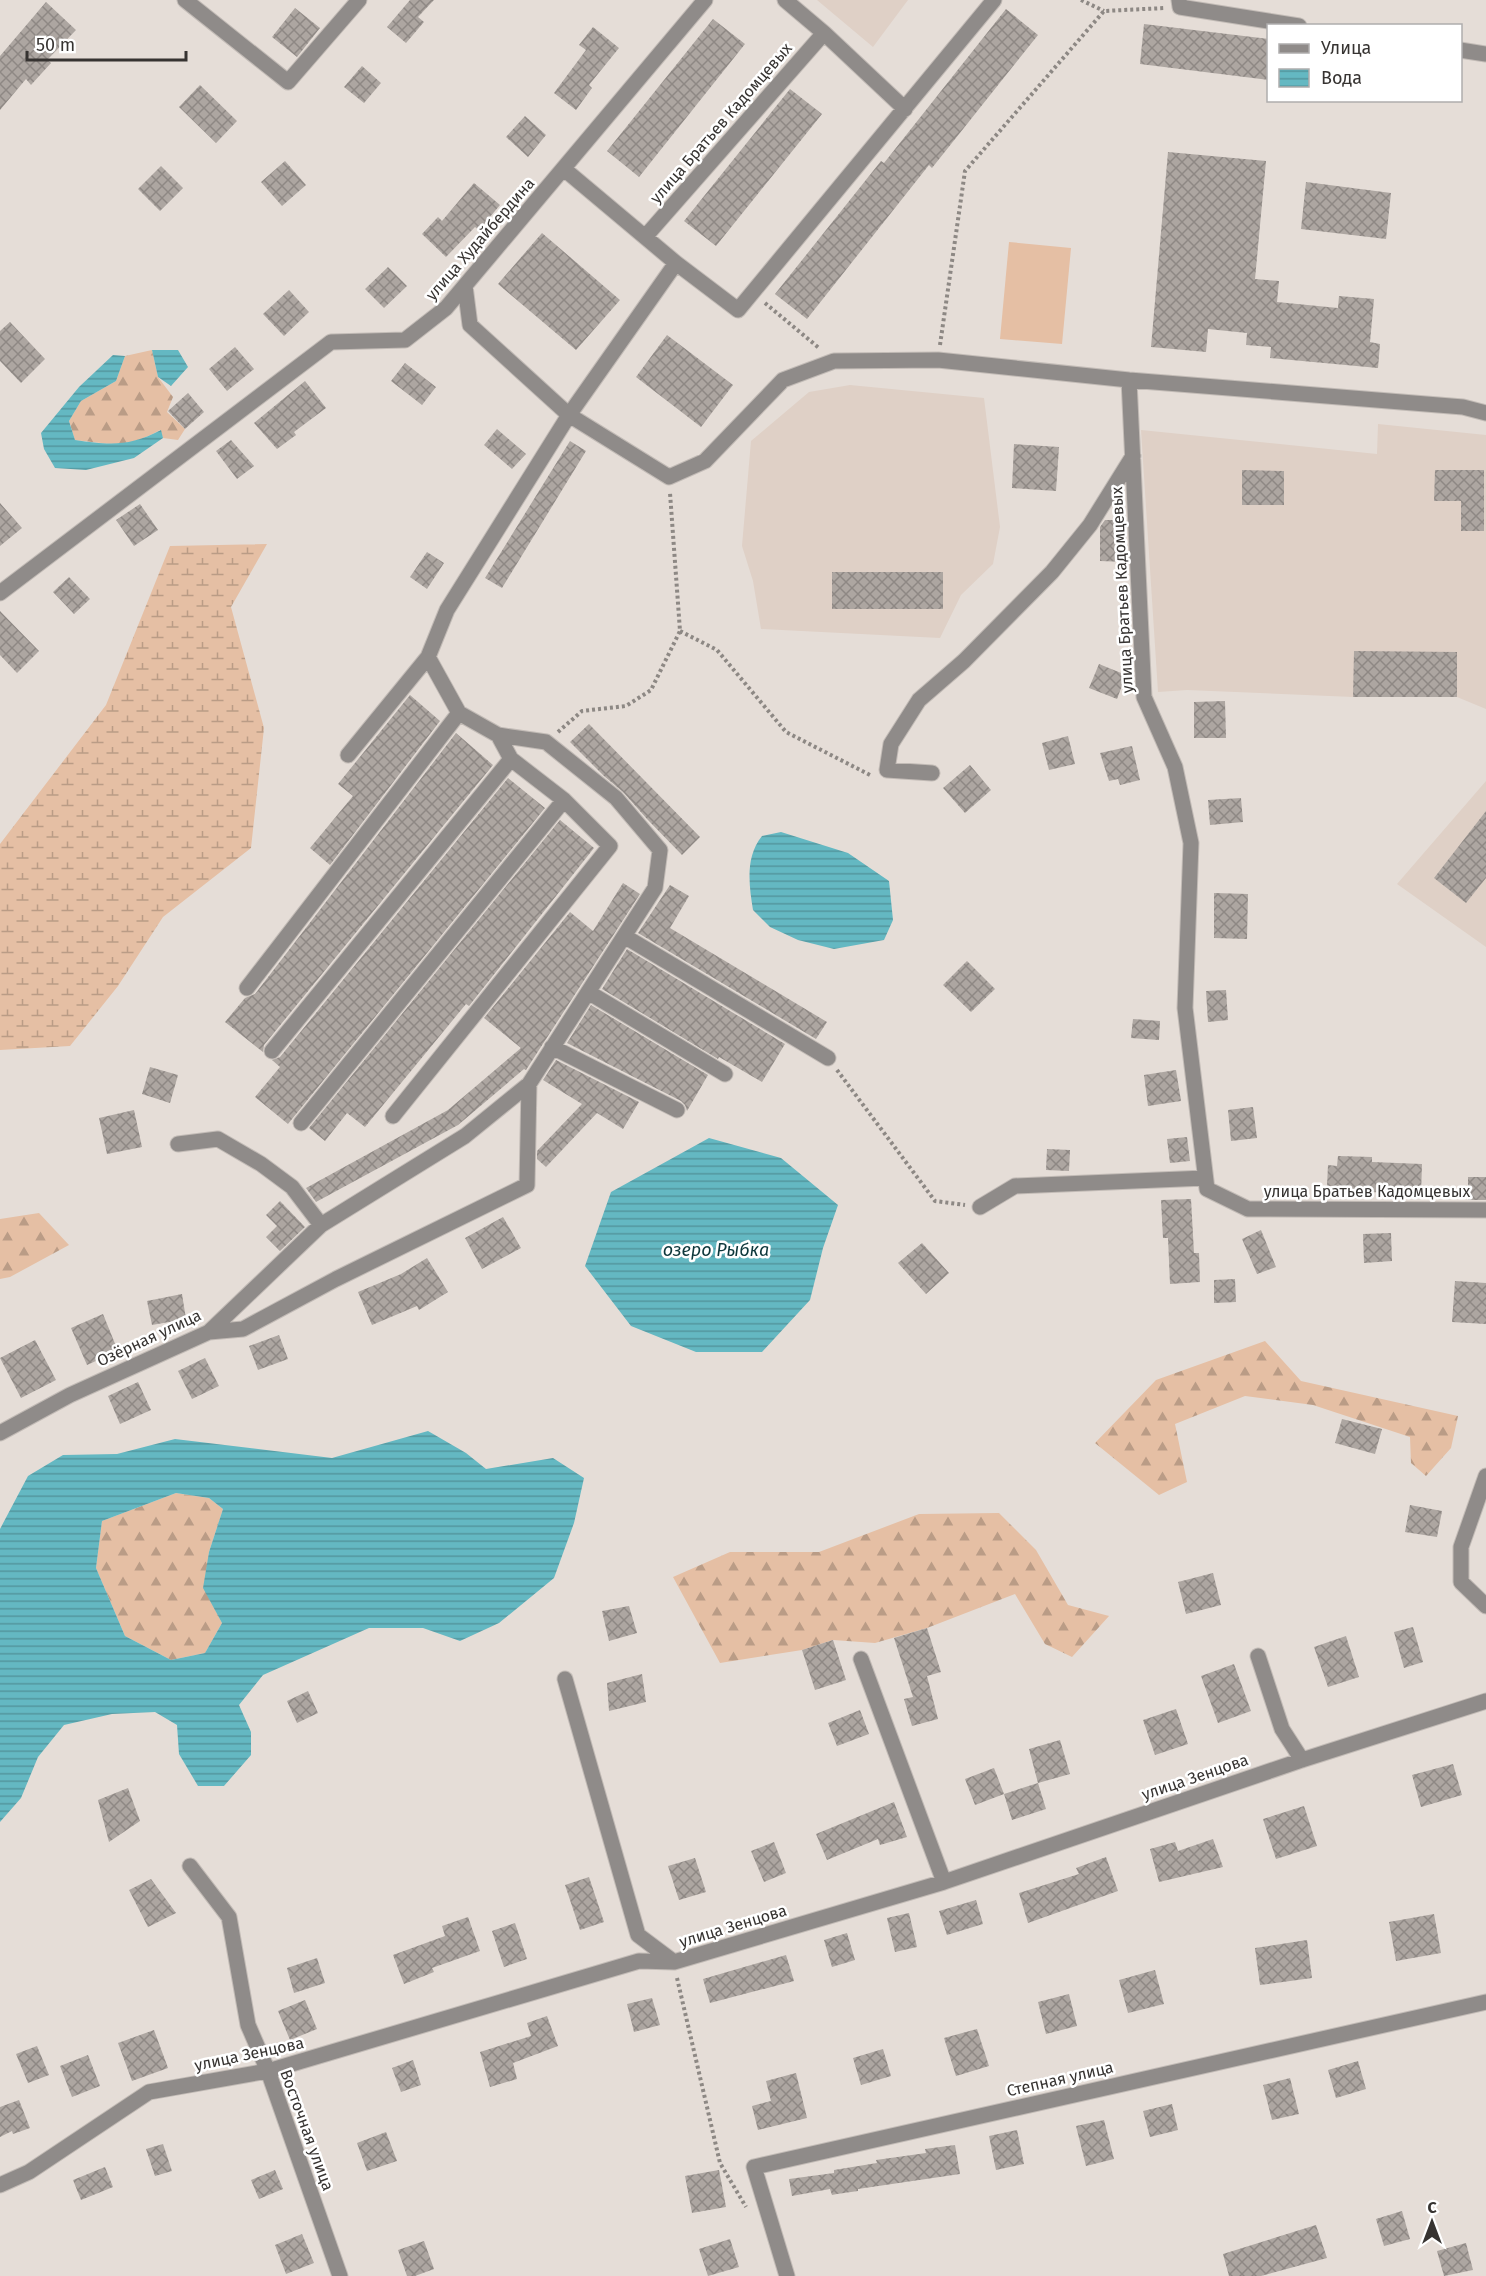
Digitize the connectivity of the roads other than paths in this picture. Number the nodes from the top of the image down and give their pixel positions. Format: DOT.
graph roads {
  1 [pos="185,0"];
  2 [pos="358,0"];
  3 [pos="705,0"];
  4 [pos="785,0"];
  5 [pos="994,0"];
  6 [pos="1180,4"];
  7 [pos="1288,24"];
  8 [pos="824,33"];
  9 [pos="1462,50"];
  10 [pos="1486,54"];
  11 [pos="905,109"];
  12 [pos="564,169"];
  13 [pos="645,237"];
  14 [pos="676,263"];
  15 [pos="465,286"];
  16 [pos="1129,380"];
  17 [pos="1486,413"];
  18 [pos="569,415"];
  19 [pos="1133,456"];
  20 [pos="0,593"];
  21 [pos="429,657"];
  22 [pos="459,713"];
  23 [pos="498,735"];
  24 [pos="348,755"];
  25 [pos="511,759"];
  26 [pos="932,772"];
  27 [pos="564,801"];
  28 [pos="624,936"];
  29 [pos="247,988"];
  30 [pos="588,992"];
  31 [pos="552,1047"];
  32 [pos="272,1051"];
  33 [pos="828,1058"];
  34 [pos="724,1074"];
  35 [pos="529,1083"];
  36 [pos="677,1110"];
  37 [pos="393,1116"];
  38 [pos="301,1123"];
  39 [pos="178,1144"];
  40 [pos="1205,1178"];
  41 [pos="980,1207"];
  42 [pos="1486,1209"];
  43 [pos="321,1225"];
  44 [pos="208,1332"];
  45 [pos="0,1433"];
  46 [pos="1486,1476"];
  47 [pos="1486,1606"];
  48 [pos="1258,1656"];
  49 [pos="861,1659"];
  50 [pos="565,1679"];
  51 [pos="1486,1701"];
  52 [pos="1302,1760"];
  53 [pos="190,1866"];
  54 [pos="944,1882"];
  55 [pos="674,1962"];
  56 [pos="1486,2002"];
  57 [pos="268,2071"];
  58 [pos="0,2185"];
  59 [pos="340,2276"];
  60 [pos="787,2276"];
  1 -- 2 [label="street"];
  3 -- 12 [label="street, улица Худайбердина"];
  4 -- 8 [label="street"];
  5 -- 11 [label="street"];
  6 -- 7 [label="street"];
  8 -- 11 [label="street"];
  8 -- 13 [label="street, улица Братьев Кадомцевых"];
  9 -- 10 [label="street"];
  11 -- 14 [label="street"];
  12 -- 13 [label="street"];
  12 -- 15 [label="street, улица Худайбердина"];
  13 -- 14 [label="street"];
  14 -- 18 [label="street"];
  15 -- 18 [label="street"];
  15 -- 20 [label="street, улица Худайбердина"];
  16 -- 17 [label="street"];
  16 -- 18 [label="street"];
  16 -- 19 [label="street, улица Братьев Кадомцевых"];
  18 -- 21 [label="street"];
  19 -- 26 [label="street"];
  19 -- 40 [label="street, улица Братьев Кадомцевых"];
  21 -- 22 [label="street"];
  21 -- 24 [label="street"];
  22 -- 23 [label="street"];
  22 -- 29 [label="street"];
  23 -- 25 [label="street"];
  23 -- 28 [label="street"];
  25 -- 27 [label="street"];
  25 -- 32 [label="street"];
  27 -- 37 [label="street"];
  27 -- 38 [label="street"];
  28 -- 30 [label="street"];
  28 -- 33 [label="street"];
  30 -- 31 [label="street"];
  30 -- 34 [label="street"];
  31 -- 35 [label="street"];
  31 -- 36 [label="street"];
  35 -- 43 [label="street, Озёрная улица"];
  35 -- 44 [label="street"];
  39 -- 43 [label="street"];
  40 -- 41 [label="street"];
  40 -- 42 [label="street, улица Братьев Кадомцевых"];
  43 -- 44 [label="street, Озёрная улица"];
  44 -- 45 [label="street, Озёрная улица"];
  46 -- 47 [label="street"];
  48 -- 52 [label="street"];
  49 -- 54 [label="street"];
  50 -- 55 [label="street"];
  51 -- 52 [label="street, улица Зенцова"];
  52 -- 54 [label="street, улица Зенцова"];
  53 -- 57 [label="street, Восточная улица"];
  54 -- 55 [label="street, улица Зенцова"];
  55 -- 57 [label="street, улица Зенцова"];
  56 -- 60 [label="street, Степная улица"];
  57 -- 58 [label="street, улица Зенцова"];
  57 -- 59 [label="street, Восточная улица"];
}
